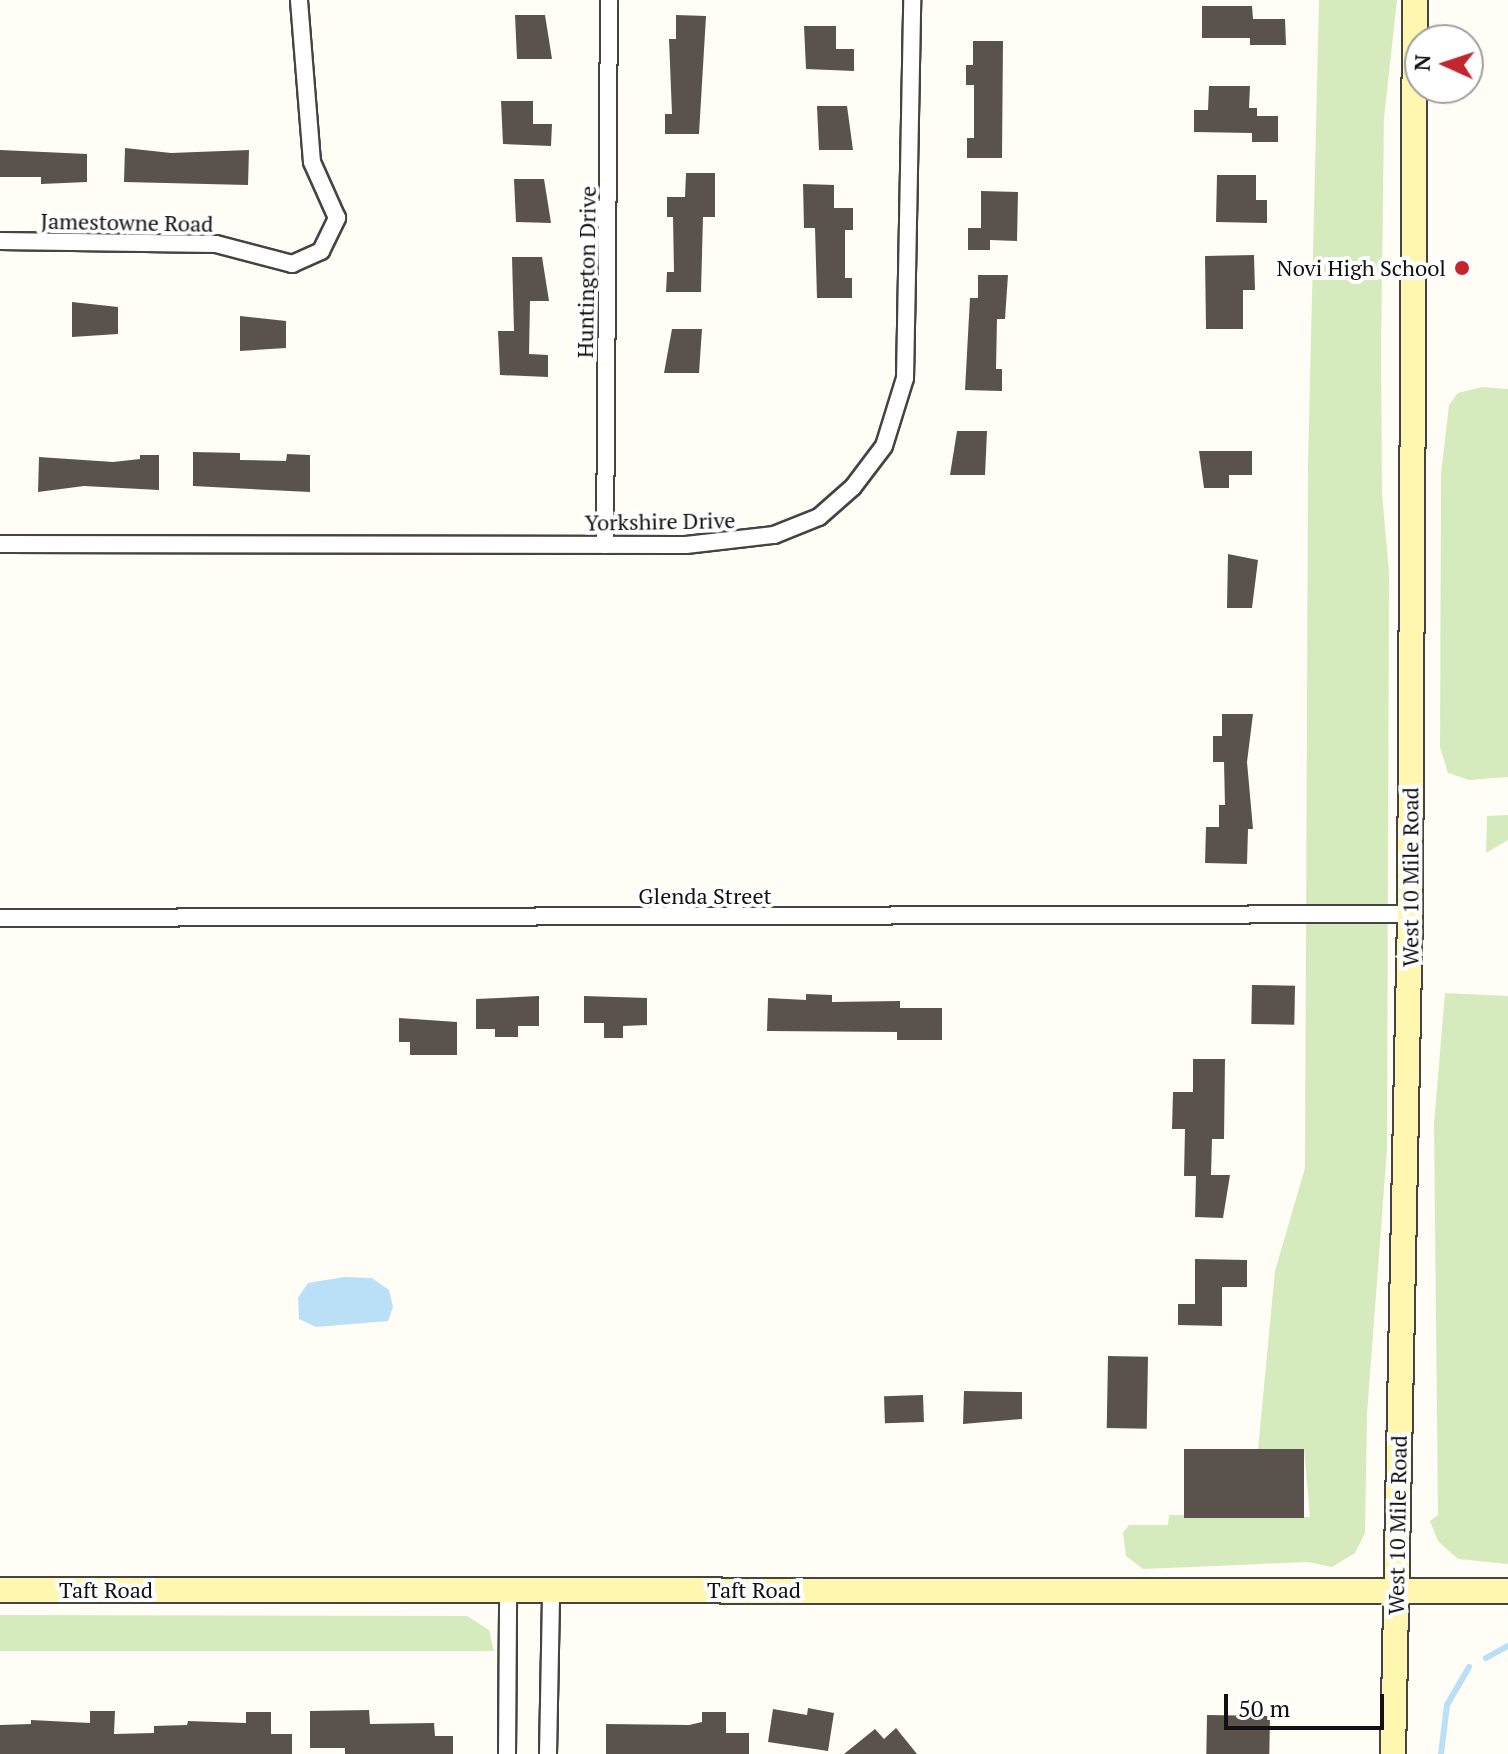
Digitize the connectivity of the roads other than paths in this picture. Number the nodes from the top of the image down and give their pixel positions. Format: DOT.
graph roads {
  1 [pos="299,0"];
  2 [pos="609,0"];
  3 [pos="912,0"];
  4 [pos="1415,0"];
  5 [pos="0,241"];
  6 [pos="0,544"];
  7 [pos="605,545"];
  8 [pos="1410,914"];
  9 [pos="0,918"];
  10 [pos="0,1590"];
  11 [pos="1396,1591"];
  12 [pos="1508,1591"];
  13 [pos="551,1592"];
  14 [pos="508,1593"];
  15 [pos="507,1754"];
  16 [pos="548,1754"];
  17 [pos="1393,1754"];
  1 -- 5 [label="street, Jamestowne Road"];
  2 -- 7 [label="street, Huntington Drive"];
  3 -- 7 [label="street, Yorkshire Drive"];
  4 -- 8 [label="main road, West 10 Mile Road"];
  6 -- 7 [label="street, Yorkshire Drive"];
  8 -- 9 [label="street, Glenda Street"];
  8 -- 11 [label="main road, West 10 Mile Road"];
  10 -- 14 [label="main road, Taft Road"];
  11 -- 12 [label="main road, Taft Road"];
  11 -- 13 [label="main road, Taft Road"];
  11 -- 17 [label="main road, West 10 Mile Road"];
  13 -- 14 [label="main road, Taft Road"];
  13 -- 16 [label="street"];
  14 -- 15 [label="street"];
}
